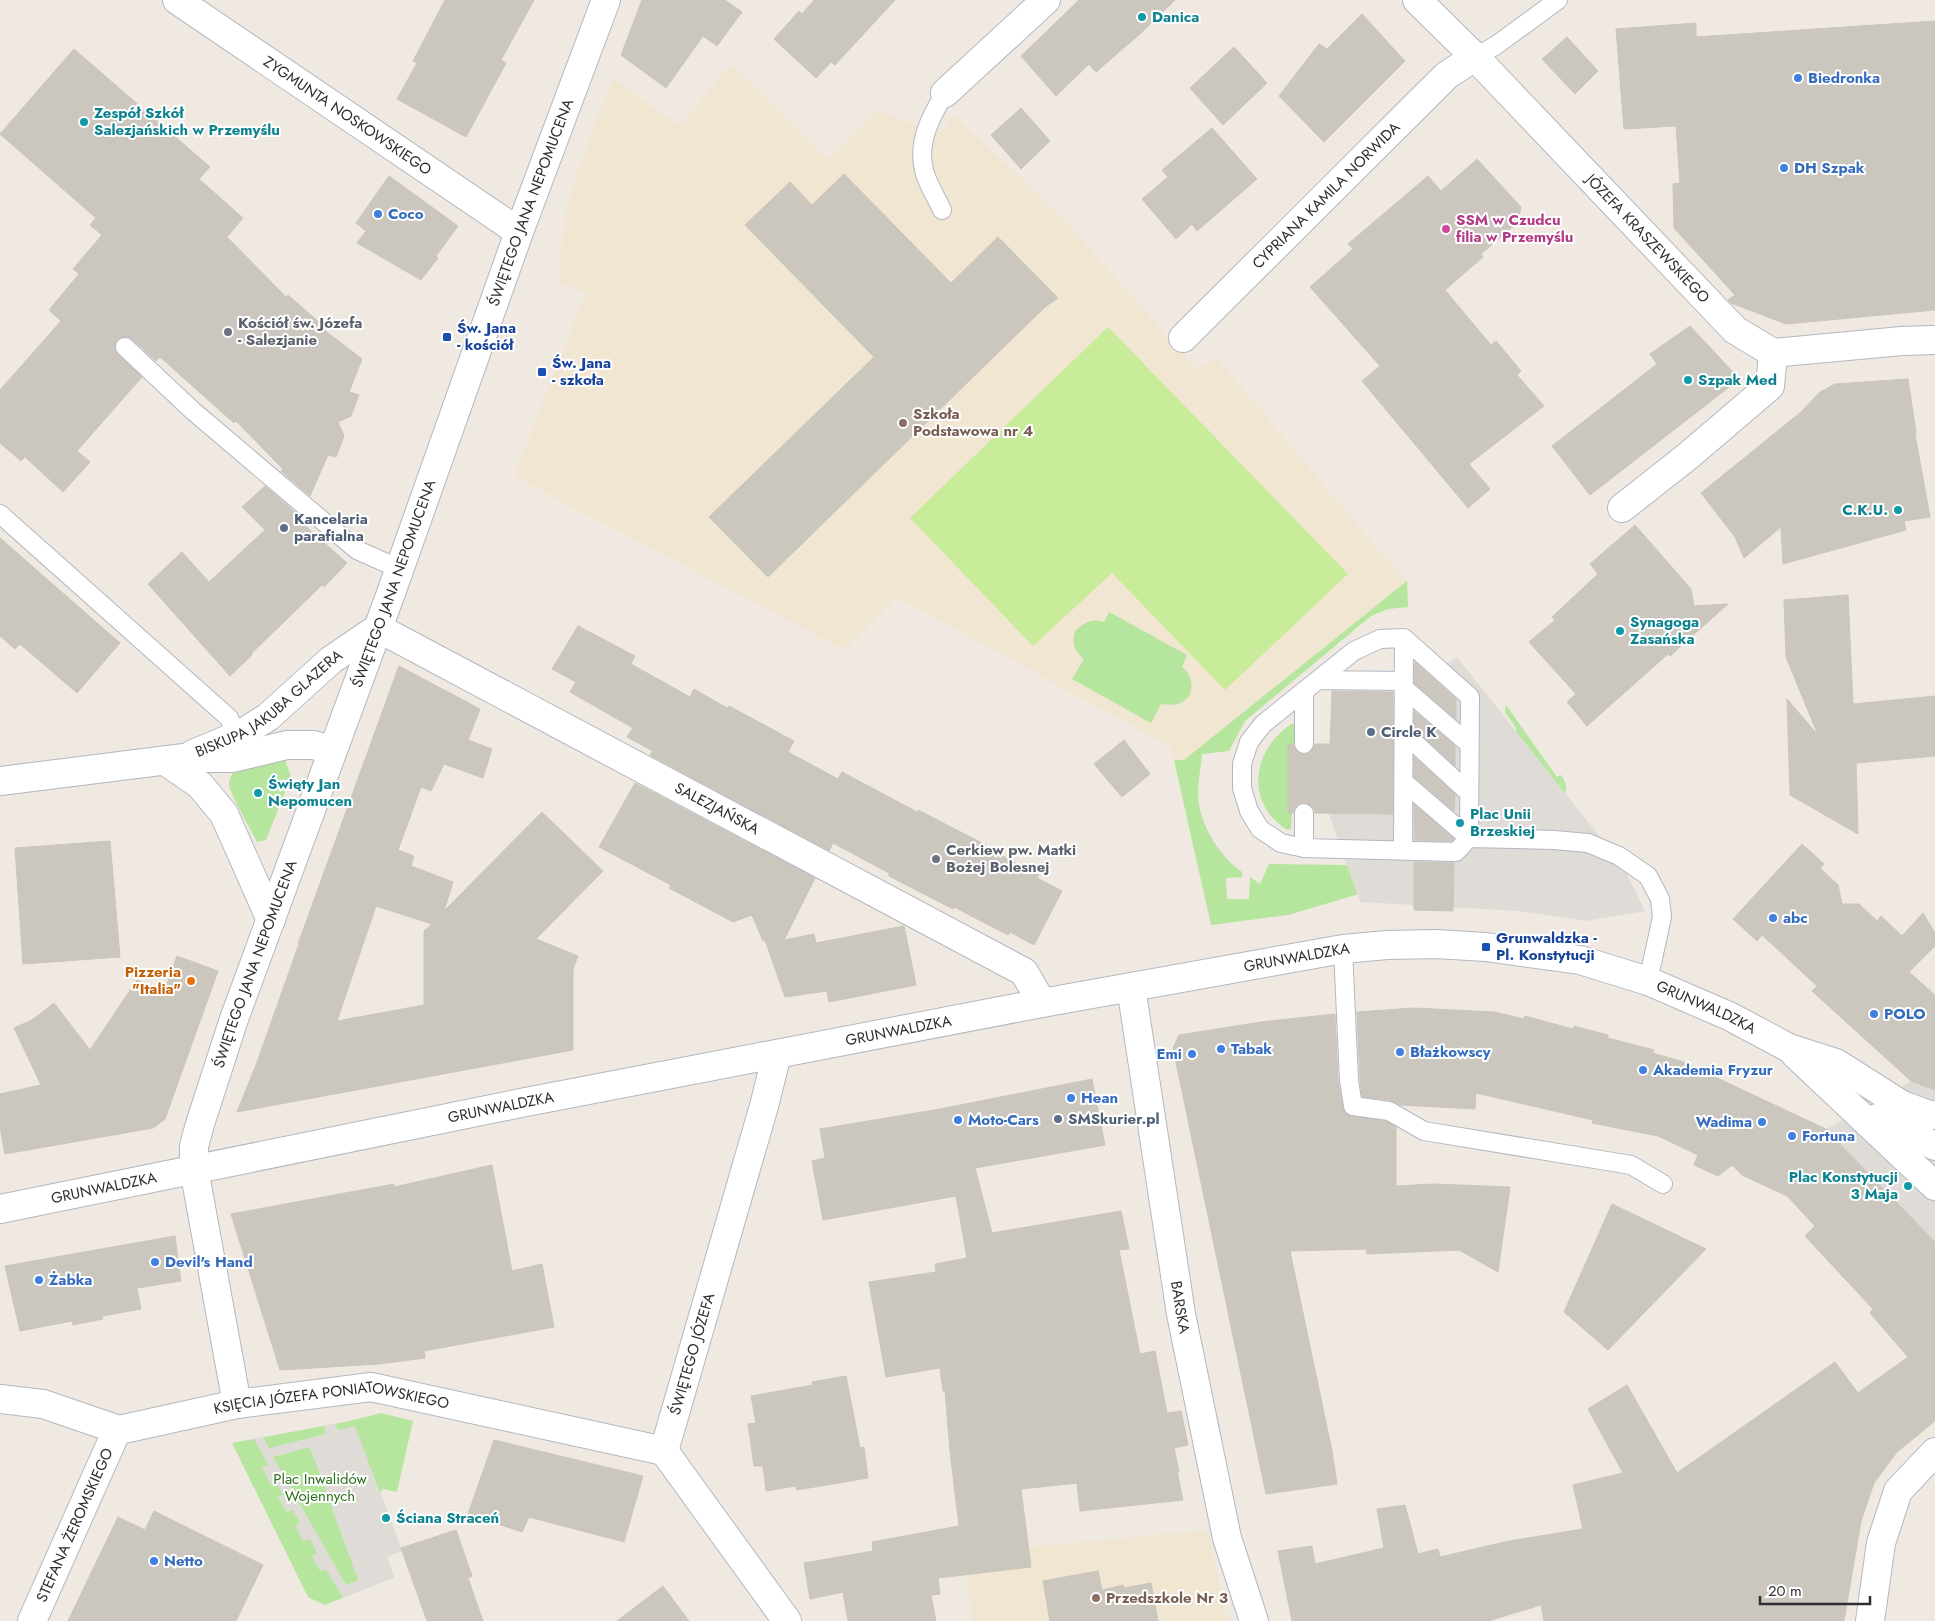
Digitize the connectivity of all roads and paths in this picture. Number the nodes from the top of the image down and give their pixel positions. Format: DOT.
graph roads {
  1 [pos="177,0"];
  2 [pos="606,0"];
  3 [pos="1046,0"];
  4 [pos="1417,0"];
  5 [pos="1558,0"];
  6 [pos="1475,57"];
  7 [pos="945,93"];
  8 [pos="942,210"];
  9 [pos="519,232"];
  10 [pos="1183,338"];
  11 [pos="1935,340"];
  12 [pos="125,347"];
  13 [pos="1773,352"];
  14 [pos="1622,508"];
  15 [pos="0,514"];
  16 [pos="400,569"];
  17 [pos="378,628"];
  18 [pos="1404,638"];
  19 [pos="1318,680"];
  20 [pos="1404,684"];
  21 [pos="1304,691"];
  22 [pos="1404,733"];
  23 [pos="1304,744"];
  24 [pos="1470,745"];
  25 [pos="238,746"];
  26 [pos="332,752"];
  27 [pos="174,760"];
  28 [pos="0,781"];
  29 [pos="1404,782"];
  30 [pos="1470,792"];
  31 [pos="1304,813"];
  32 [pos="1469,838"];
  33 [pos="1304,848"];
  34 [pos="1403,851"];
  35 [pos="271,920"];
  36 [pos="1343,949"];
  37 [pos="1648,981"];
  38 [pos="1131,988"];
  39 [pos="1042,1003"];
  40 [pos="1789,1048"];
  41 [pos="777,1054"];
  42 [pos="1851,1105"];
  43 [pos="1935,1115"];
  44 [pos="1935,1146"];
  45 [pos="194,1170"];
  46 [pos="1663,1184"];
  47 [pos="1935,1186"];
  48 [pos="0,1209"];
  49 [pos="0,1400"];
  50 [pos="237,1404"];
  51 [pos="117,1430"];
  52 [pos="664,1451"];
  53 [pos="1935,1452"];
  54 [pos="32,1621"];
  55 [pos="787,1621"];
  56 [pos="1254,1621"];
  57 [pos="1870,1621"];
  1 -- 9 [label="street, ZYGMUNTA NOSKOWSKIEGO"];
  2 -- 9 [label="street, ŚWIĘTEGO JANA NEPOMUCENA"];
  3 -- 7 [label="street"];
  4 -- 6 [label="street, JÓZEFA KRASZEWSKIEGO"];
  5 -- 6 [label="lane"];
  6 -- 10 [label="street, CYPRIANA KAMILA NORWIDA"];
  6 -- 13 [label="street, JÓZEFA KRASZEWSKIEGO"];
  7 -- 8 [label="lane"];
  9 -- 16 [label="street, ŚWIĘTEGO JANA NEPOMUCENA"];
  11 -- 13 [label="street"];
  12 -- 16 [label="lane"];
  13 -- 14 [label="street"];
  15 -- 25 [label="lane"];
  16 -- 17 [label="street, ŚWIĘTEGO JANA NEPOMUCENA"];
  17 -- 25 [label="street, BISKUPA JAKUBA GLAZERA"];
  17 -- 26 [label="street, ŚWIĘTEGO JANA NEPOMUCENA"];
  17 -- 39 [label="street, SALEZJAŃSKA"];
  18 -- 19 [label="lane"];
  18 -- 20 [label="lane"];
  18 -- 24 [label="lane"];
  19 -- 20 [label="lane"];
  19 -- 21 [label="lane"];
  20 -- 22 [label="lane"];
  20 -- 24 [label="lane"];
  21 -- 23 [label="lane"];
  21 -- 33 [label="lane"];
  22 -- 29 [label="lane"];
  22 -- 30 [label="lane"];
  24 -- 30 [label="lane"];
  25 -- 26 [label="street, BISKUPA JAKUBA GLAZERA"];
  25 -- 27 [label="street, BISKUPA JAKUBA GLAZERA"];
  26 -- 35 [label="street, ŚWIĘTEGO JANA NEPOMUCENA"];
  27 -- 28 [label="street, BISKUPA JAKUBA GLAZERA"];
  27 -- 35 [label="street, BISKUPA JAKUBA GLAZERA"];
  29 -- 32 [label="lane"];
  29 -- 34 [label="lane"];
  30 -- 32 [label="lane"];
  31 -- 33 [label="lane"];
  32 -- 34 [label="lane"];
  32 -- 37 [label="lane"];
  33 -- 34 [label="lane"];
  35 -- 45 [label="street, ŚWIĘTEGO JANA NEPOMUCENA"];
  36 -- 37 [label="street, GRUNWALDZKA"];
  36 -- 38 [label="street, GRUNWALDZKA"];
  36 -- 46 [label="lane"];
  37 -- 40 [label="street, GRUNWALDZKA"];
  38 -- 39 [label="street, GRUNWALDZKA"];
  38 -- 56 [label="street, BARSKA"];
  39 -- 41 [label="street, GRUNWALDZKA"];
  40 -- 42 [label="street"];
  40 -- 43 [label="street"];
  41 -- 45 [label="street, GRUNWALDZKA"];
  41 -- 52 [label="street, ŚWIĘTEGO JÓZEFA"];
  42 -- 44 [label="street"];
  42 -- 47 [label="street"];
  45 -- 48 [label="street, GRUNWALDZKA"];
  45 -- 50 [label="street, ŚWIĘTEGO JANA NEPOMUCENA"];
  49 -- 51 [label="street"];
  50 -- 51 [label="street, KSIĘCIA JÓZEFA PONIATOWSKIEGO"];
  50 -- 52 [label="street, KSIĘCIA JÓZEFA PONIATOWSKIEGO"];
  51 -- 54 [label="street, STEFANA ŻEROMSKIEGO"];
  52 -- 55 [label="street"];
  53 -- 57 [label="street"];
}
